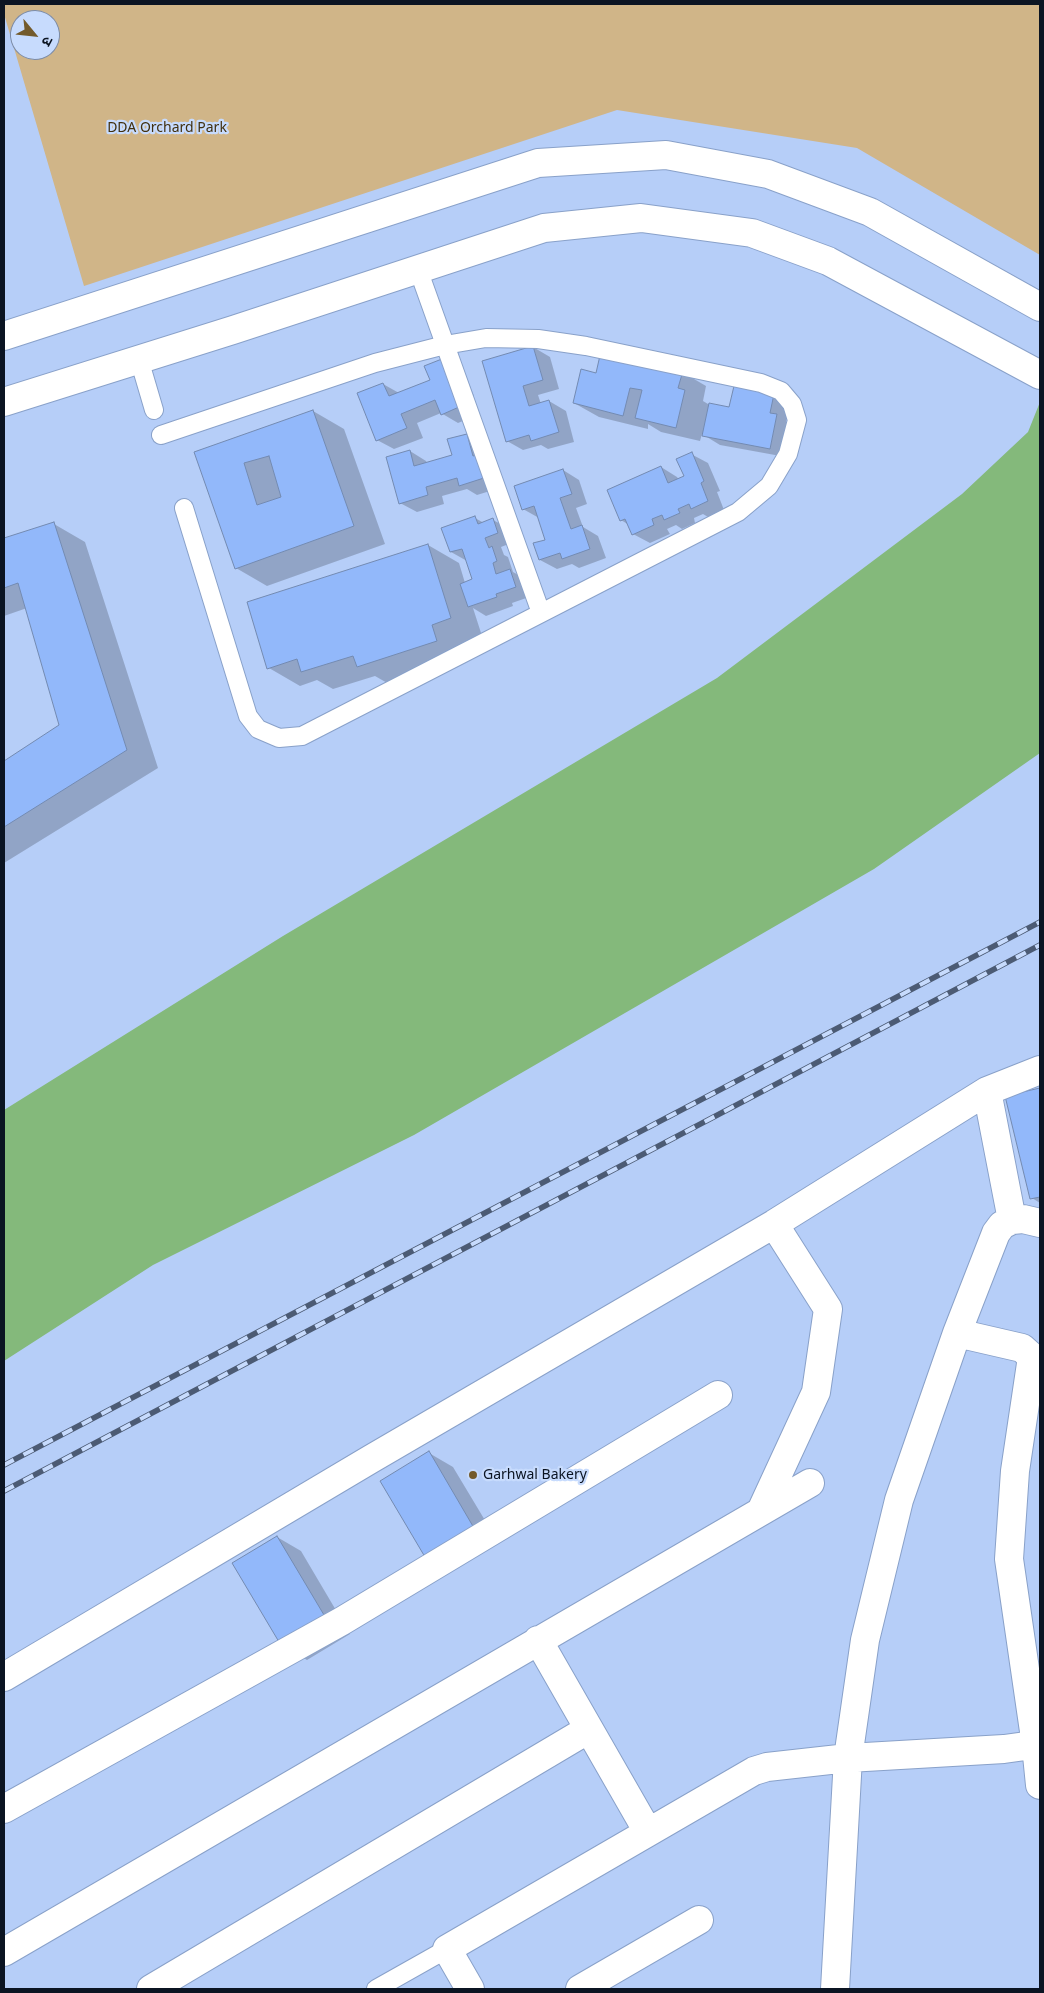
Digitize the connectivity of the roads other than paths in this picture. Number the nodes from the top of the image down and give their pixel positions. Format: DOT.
graph roads {
  1 [pos="418,269"];
  2 [pos="1040,307"];
  3 [pos="4,336"];
  4 [pos="445,345"];
  5 [pos="139,359"];
  6 [pos="1029,369"];
  7 [pos="4,402"];
  8 [pos="154,410"];
  9 [pos="161,435"];
  10 [pos="184,508"];
  11 [pos="541,613"];
  12 [pos="1040,1070"];
  13 [pos="987,1091"];
  14 [pos="1012,1220"];
  15 [pos="1040,1223"];
  16 [pos="774,1224"];
  17 [pos="957,1333"];
  18 [pos="718,1395"];
  19 [pos="810,1483"];
  20 [pos="761,1511"];
  21 [pos="538,1640"];
  22 [pos="4,1678"];
  23 [pos="589,1729"];
  24 [pos="1038,1745"];
  25 [pos="848,1758"];
  26 [pos="1040,1785"];
  27 [pos="4,1809"];
  28 [pos="648,1832"];
  29 [pos="699,1920"];
  30 [pos="447,1949"];
  31 [pos="4,1952"];
  32 [pos="151,1989"];
  33 [pos="376,1989"];
  34 [pos="470,1989"];
  35 [pos="580,1989"];
  36 [pos="835,1989"];
  1 -- 4 [label="lane"];
  1 -- 5 [label="street"];
  1 -- 6 [label="street"];
  2 -- 3 [label="street"];
  4 -- 9 [label="lane"];
  4 -- 11 [label="lane"];
  4 -- 11 [label="lane"];
  5 -- 7 [label="street"];
  5 -- 8 [label="lane"];
  10 -- 11 [label="lane"];
  12 -- 13 [label="street"];
  13 -- 14 [label="street"];
  13 -- 16 [label="street"];
  14 -- 15 [label="street"];
  14 -- 17 [label="street"];
  16 -- 20 [label="street"];
  16 -- 22 [label="street"];
  17 -- 24 [label="street"];
  17 -- 25 [label="street"];
  18 -- 27 [label="street"];
  19 -- 20 [label="street"];
  20 -- 21 [label="street"];
  21 -- 23 [label="street"];
  21 -- 31 [label="street"];
  23 -- 28 [label="street"];
  23 -- 32 [label="street"];
  24 -- 25 [label="street"];
  24 -- 26 [label="street"];
  25 -- 28 [label="street"];
  25 -- 36 [label="street"];
  28 -- 30 [label="street"];
  29 -- 35 [label="street"];
  30 -- 33 [label="lane"];
  30 -- 34 [label="street"];
}
